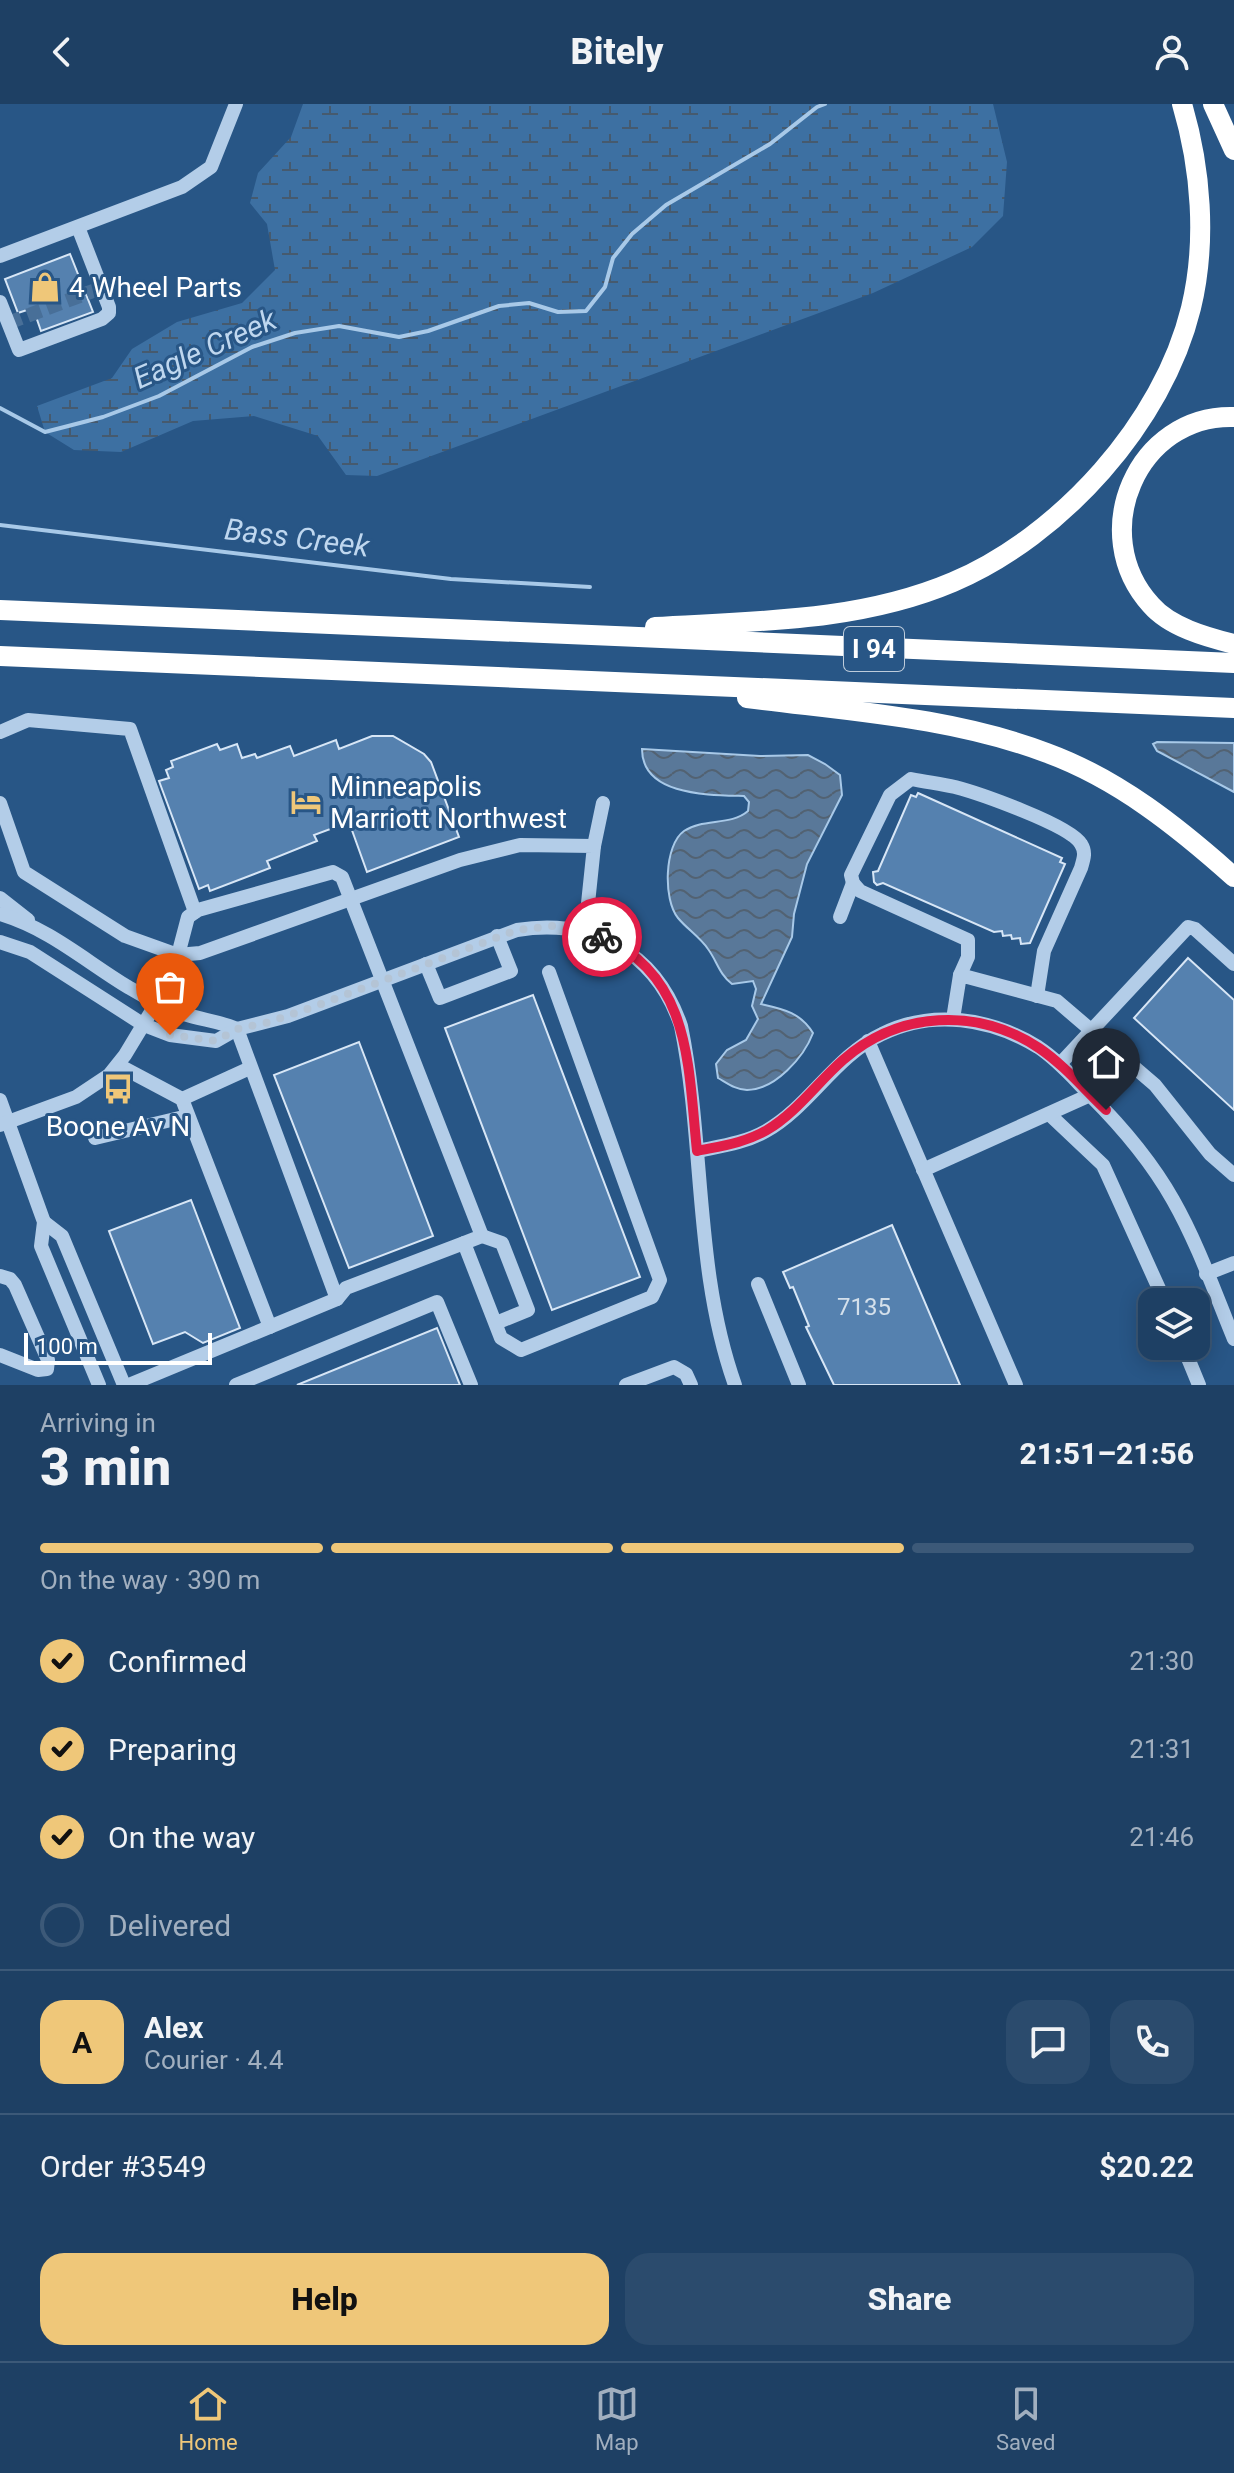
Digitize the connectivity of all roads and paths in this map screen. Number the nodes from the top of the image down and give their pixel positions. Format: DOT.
graph roads {
  1 [pos="236,104"];
  2 [pos="1182,104"];
  3 [pos="1213,104"];
  4 [pos="1234,150"];
  5 [pos="78,227"];
  6 [pos="0,256"];
  7 [pos="0,302"];
  8 [pos="5,330"];
  9 [pos="1234,417"];
  10 [pos="0,610"];
  11 [pos="541,634"];
  12 [pos="1234,644"];
  13 [pos="0,657"];
  14 [pos="1234,663"];
  15 [pos="616,681"];
  16 [pos="1234,708"];
  17 [pos="0,732"];
  18 [pos="0,803"];
  19 [pos="603,803"];
  20 [pos="594,846"];
  21 [pos="1234,877"];
  22 [pos="853,883"];
  23 [pos="0,898"];
  24 [pos="350,899"];
  25 [pos="195,912"];
  26 [pos="0,914"];
  27 [pos="840,917"];
  28 [pos="38,928"];
  29 [pos="585,932"];
  30 [pos="497,936"];
  31 [pos="0,942"];
  32 [pos="178,955"];
  33 [pos="426,964"];
  34 [pos="1234,964"];
  35 [pos="549,972"];
  36 [pos="960,975"];
  37 [pos="382,981"];
  38 [pos="1037,996"];
  39 [pos="157,1002"];
  40 [pos="953,1019"];
  41 [pos="144,1025"];
  42 [pos="237,1029"];
  43 [pos="1090,1030"];
  44 [pos="868,1041"];
  45 [pos="1060,1064"];
  46 [pos="118,1065"];
  47 [pos="250,1068"];
  48 [pos="1090,1095"];
  49 [pos="182,1099"];
  50 [pos="0,1100"];
  51 [pos="1049,1114"];
  52 [pos="188,1116"];
  53 [pos="2,1126"];
  54 [pos="95,1138"];
  55 [pos="697,1151"];
  56 [pos="923,1170"];
  57 [pos="1234,1175"];
  58 [pos="44,1222"];
  59 [pos="482,1236"];
  60 [pos="464,1243"];
  61 [pos="1234,1263"];
  62 [pos="1206,1274"];
  63 [pos="0,1276"];
  64 [pos="758,1284"];
  65 [pos="1159,1288"];
  66 [pos="337,1299"];
  67 [pos="496,1323"];
  68 [pos="270,1327"];
  69 [pos="1234,1339"];
  70 [pos="0,1355"];
  71 [pos="1189,1360"];
  72 [pos="99,1385"];
  73 [pos="127,1385"];
  74 [pos="236,1385"];
  75 [pos="471,1385"];
  76 [pos="626,1385"];
  77 [pos="691,1385"];
  78 [pos="735,1385"];
  79 [pos="799,1385"];
  80 [pos="1016,1385"];
  81 [pos="1199,1385"];
  1 -- 5 [label="street"];
  2 -- 11 [label="highway"];
  3 -- 4 [label="highway"];
  5 -- 6 [label="street"];
  5 -- 8 [label="street"];
  7 -- 8 [label="street"];
  9 -- 12 [label="highway"];
  10 -- 11 [label="highway, I 94"];
  11 -- 14 [label="highway, I 94"];
  13 -- 15 [label="highway, I 94"];
  15 -- 16 [label="highway, I 94"];
  15 -- 21 [label="highway"];
  17 -- 25 [label="street"];
  18 -- 32 [label="street"];
  19 -- 20 [label="street"];
  20 -- 24 [label="street"];
  20 -- 29 [label="street"];
  22 -- 27 [label="street"];
  22 -- 36 [label="street"];
  22 -- 38 [label="street"];
  23 -- 28 [label="street"];
  24 -- 25 [label="street"];
  24 -- 32 [label="street"];
  24 -- 37 [label="street"];
  25 -- 32 [label="street"];
  26 -- 28 [label="street"];
  28 -- 39 [label="street"];
  29 -- 30 [label="street"];
  29 -- 55 [label="street"];
  30 -- 33 [label="street"];
  30 -- 33 [label="street"];
  31 -- 41 [label="street"];
  32 -- 39 [label="street"];
  33 -- 37 [label="street"];
  34 -- 43 [label="street"];
  35 -- 67 [label="street"];
  36 -- 38 [label="street"];
  36 -- 40 [label="street"];
  37 -- 42 [label="street"];
  37 -- 59 [label="street"];
  38 -- 43 [label="street"];
  39 -- 41 [label="street"];
  39 -- 42 [label="street"];
  40 -- 44 [label="street"];
  40 -- 45 [label="street"];
  41 -- 42 [label="street"];
  41 -- 46 [label="street"];
  42 -- 47 [label="street"];
  43 -- 45 [label="street"];
  43 -- 57 [label="street"];
  44 -- 55 [label="street"];
  44 -- 56 [label="street"];
  45 -- 48 [label="street"];
  46 -- 49 [label="street"];
  46 -- 53 [label="street"];
  47 -- 49 [label="street"];
  47 -- 66 [label="street"];
  48 -- 51 [label="street"];
  48 -- 62 [label="street"];
  49 -- 52 [label="street"];
  50 -- 53 [label="street"];
  51 -- 56 [label="street"];
  51 -- 65 [label="street"];
  52 -- 54 [label="street"];
  52 -- 68 [label="street"];
  53 -- 58 [label="street"];
  55 -- 78 [label="street"];
  56 -- 80 [label="street"];
  58 -- 72 [label="street"];
  58 -- 73 [label="street"];
  59 -- 60 [label="street"];
  59 -- 67 [label="street"];
  60 -- 66 [label="street"];
  60 -- 67 [label="street"];
  61 -- 62 [label="street"];
  62 -- 69 [label="street"];
  63 -- 70 [label="street"];
  64 -- 79 [label="street"];
  66 -- 68 [label="street"];
  68 -- 73 [label="street"];
  71 -- 81 [label="street"];
  74 -- 75 [label="street"];
  76 -- 77 [label="street"];
}
